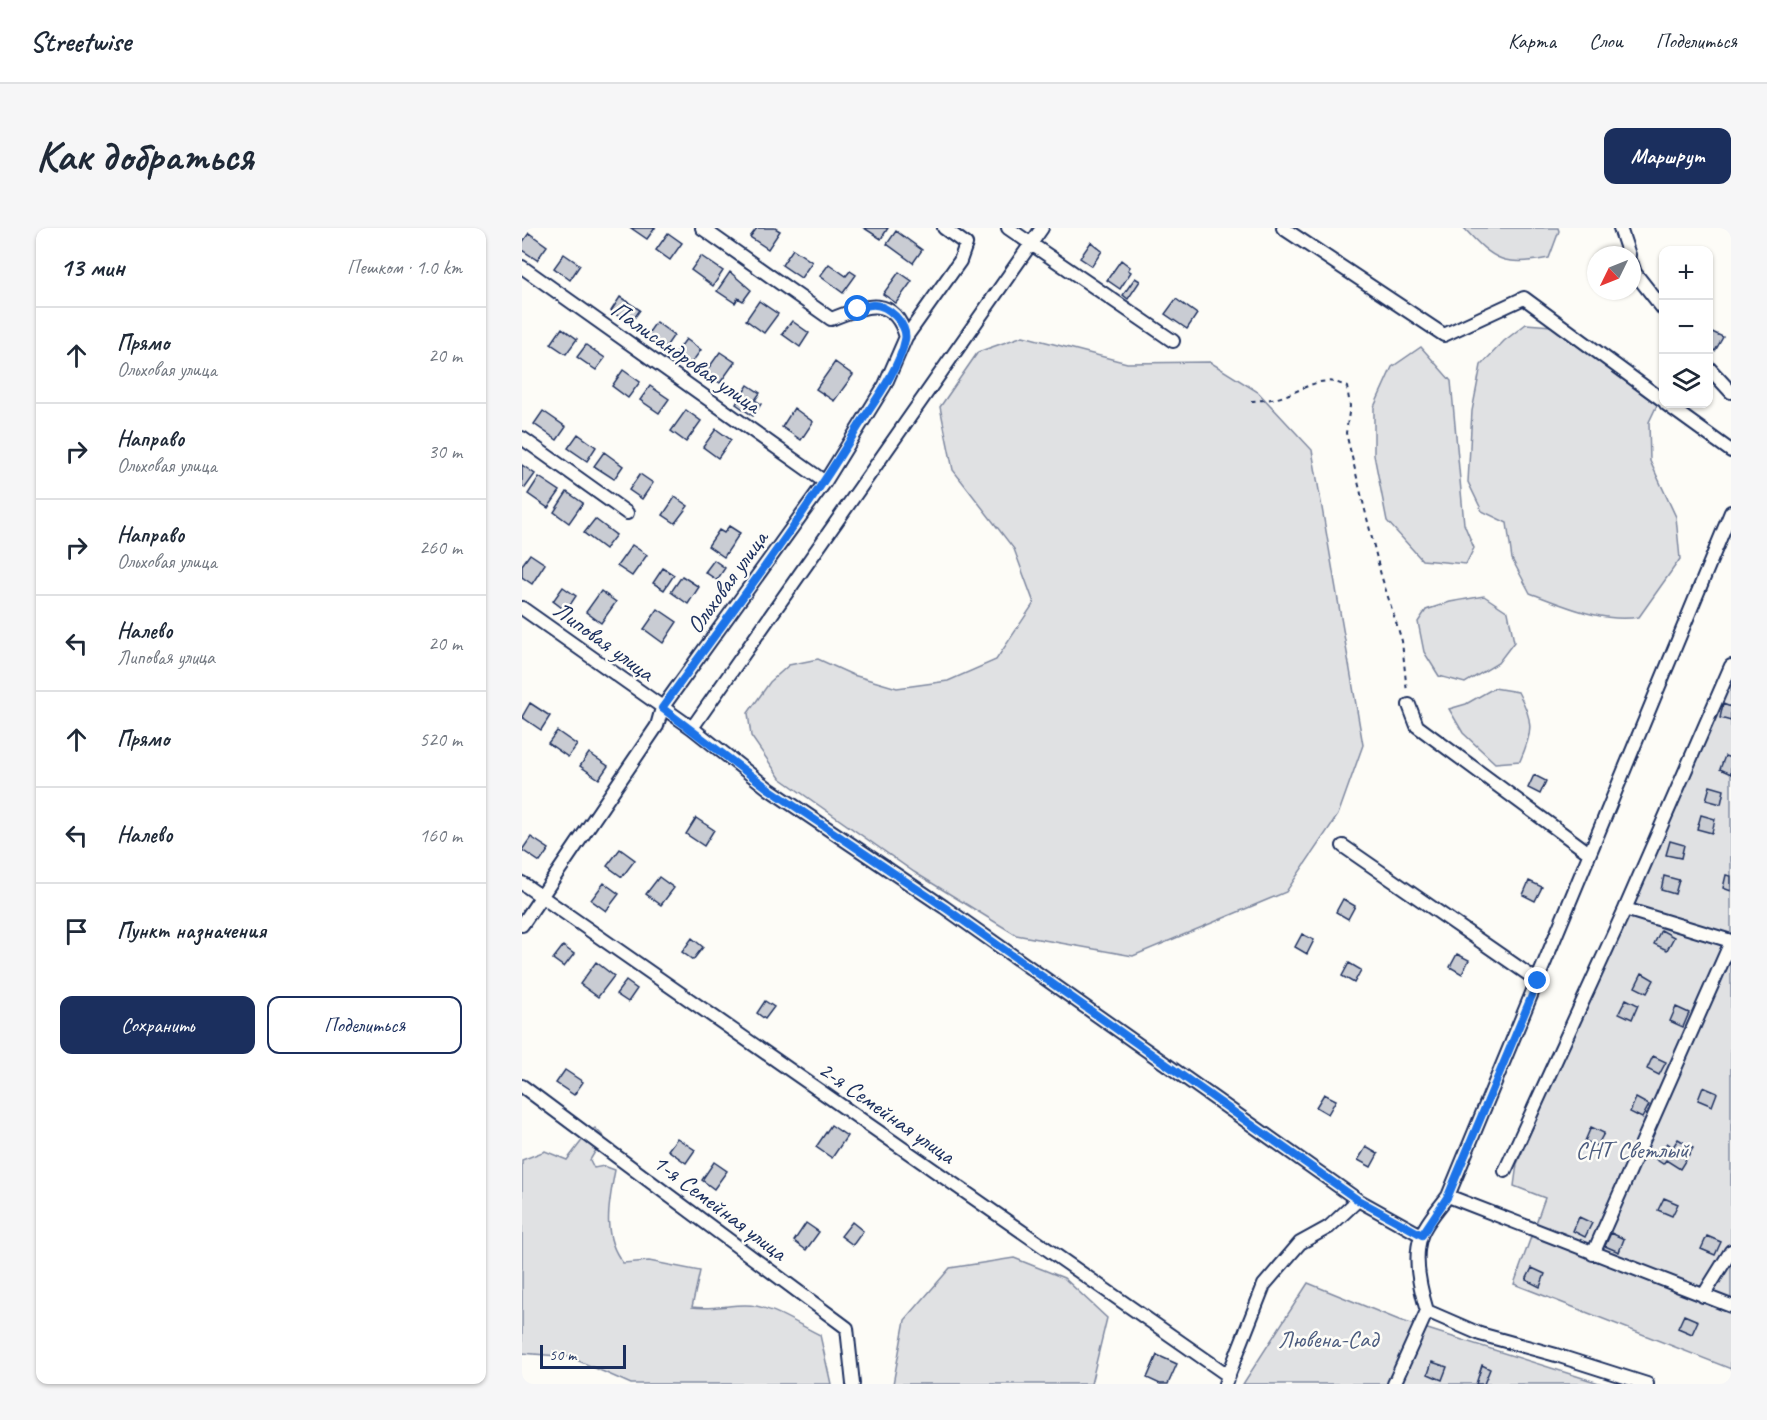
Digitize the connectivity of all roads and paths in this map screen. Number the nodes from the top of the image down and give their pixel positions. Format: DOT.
graph roads {
  1 [pos="702,228"];
  2 [pos="944,228"];
  3 [pos="1008,228"];
  4 [pos="1042,228"];
  5 [pos="1283,228"];
  6 [pos="1620,228"];
  7 [pos="1030,244"];
  8 [pos="1626,246"];
  9 [pos="522,267"];
  10 [pos="1641,281"];
  11 [pos="1659,304"];
  12 [pos="906,337"];
  13 [pos="1173,341"];
  14 [pos="1713,372"];
  15 [pos="1731,392"];
  16 [pos="1659,398"];
  17 [pos="1251,401"];
  18 [pos="1673,408"];
  19 [pos="522,438"];
  20 [pos="1731,451"];
  21 [pos="825,482"];
  22 [pos="1731,512"];
  23 [pos="627,513"];
  24 [pos="522,608"];
  25 [pos="1731,666"];
  26 [pos="1409,705"];
  27 [pos="662,708"];
  28 [pos="692,728"];
  29 [pos="1343,846"];
  30 [pos="1589,853"];
  31 [pos="522,883"];
  32 [pos="541,897"];
  33 [pos="1625,909"];
  34 [pos="522,925"];
  35 [pos="1730,949"];
  36 [pos="1538,981"];
  37 [pos="522,1086"];
  38 [pos="1505,1171"];
  39 [pos="1448,1196"];
  40 [pos="1358,1200"];
  41 [pos="1422,1235"];
  42 [pos="1731,1251"];
  43 [pos="1593,1254"];
  44 [pos="1703,1296"];
  45 [pos="1731,1306"];
  46 [pos="1427,1311"];
  47 [pos="1227,1380"];
  48 [pos="853,1384"];
  49 [pos="1394,1384"];
  50 [pos="1647,1384"];
  1 -- 12 [label="street"];
  2 -- 12 [label="street, Ольховая улица"];
  3 -- 7 [label="street"];
  4 -- 7 [label="street"];
  5 -- 16 [label="street"];
  6 -- 8 [label="street"];
  7 -- 13 [label="street"];
  7 -- 28 [label="street"];
  9 -- 21 [label="street, Палисандровая улица"];
  10 -- 11 [label="street"];
  12 -- 21 [label="street, Ольховая улица"];
  14 -- 15 [label="street"];
  17 -- 26 [label="path"];
  18 -- 20 [label="street"];
  19 -- 23 [label="street"];
  21 -- 27 [label="street, Ольховая улица"];
  22 -- 30 [label="street"];
  24 -- 27 [label="street, Липовая улица"];
  25 -- 33 [label="street"];
  26 -- 30 [label="street"];
  27 -- 28 [label="street, Липовая улица"];
  27 -- 32 [label="street, Ольховая улица"];
  28 -- 40 [label="street, Липовая улица"];
  29 -- 36 [label="street"];
  30 -- 36 [label="street"];
  31 -- 32 [label="street, 2-я Семейная улица"];
  32 -- 34 [label="street, Ольховая улица"];
  32 -- 47 [label="street, 2-я Семейная улица"];
  33 -- 35 [label="street"];
  33 -- 38 [label="street"];
  35 -- 43 [label="street"];
  36 -- 39 [label="street"];
  37 -- 48 [label="street, 1-я Семейная улица"];
  39 -- 41 [label="street"];
  39 -- 43 [label="street"];
  40 -- 41 [label="street, Липовая улица"];
  40 -- 47 [label="street"];
  41 -- 46 [label="street"];
  42 -- 44 [label="street"];
  43 -- 44 [label="street"];
  44 -- 45 [label="street"];
  46 -- 49 [label="street"];
  46 -- 50 [label="street"];
}
